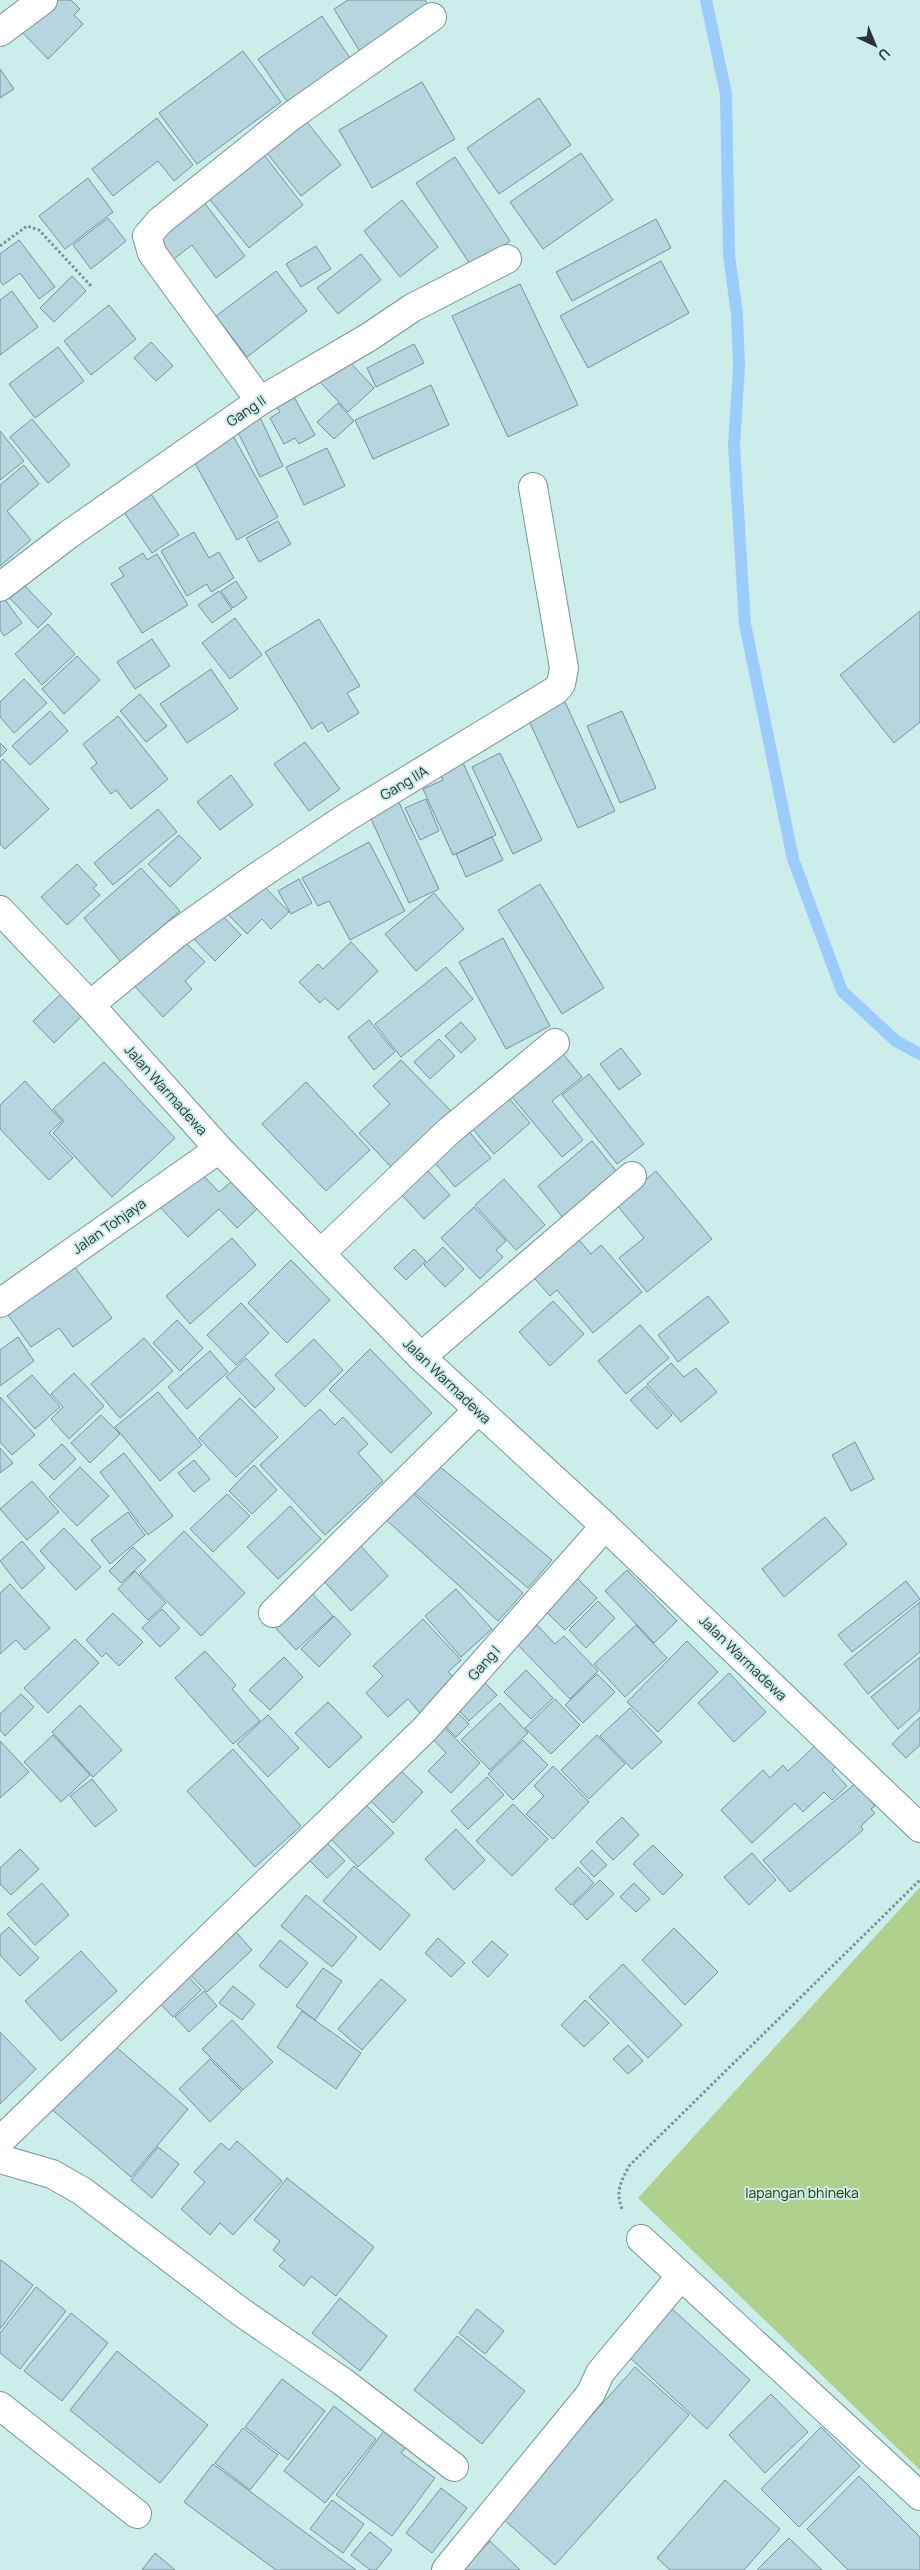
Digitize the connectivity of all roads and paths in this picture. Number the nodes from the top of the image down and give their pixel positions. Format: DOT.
graph roads {
  1 [pos="43,0"];
  2 [pos="432,17"];
  3 [pos="0,32"];
  4 [pos="0,246"];
  5 [pos="507,259"];
  6 [pos="90,286"];
  7 [pos="260,401"];
  8 [pos="533,487"];
  9 [pos="0,587"];
  10 [pos="0,910"];
  11 [pos="90,1006"];
  12 [pos="555,1043"];
  13 [pos="219,1149"];
  14 [pos="632,1176"];
  15 [pos="321,1252"];
  16 [pos="0,1303"];
  17 [pos="421,1357"];
  18 [pos="477,1411"];
  19 [pos="605,1526"];
  20 [pos="273,1613"];
  21 [pos="920,1828"];
  22 [pos="920,1880"];
  23 [pos="0,2142"];
  24 [pos="0,2159"];
  25 [pos="641,2239"];
  26 [pos="681,2276"];
  27 [pos="0,2406"];
  28 [pos="454,2468"];
  29 [pos="920,2496"];
  30 [pos="137,2514"];
  31 [pos="446,2570"];
  1 -- 3 [label="street"];
  2 -- 7 [label="street"];
  4 -- 6 [label="path"];
  5 -- 7 [label="street, Gang II"];
  7 -- 9 [label="street, Gang II"];
  8 -- 11 [label="street, Gang IIA"];
  10 -- 11 [label="street, Jalan Warmadewa"];
  11 -- 13 [label="street, Jalan Warmadewa"];
  12 -- 15 [label="street"];
  13 -- 15 [label="street, Jalan Warmadewa"];
  13 -- 16 [label="street, Jalan Tohjaya"];
  14 -- 17 [label="street"];
  15 -- 17 [label="street, Jalan Warmadewa"];
  17 -- 18 [label="street, Jalan Warmadewa"];
  18 -- 19 [label="street, Jalan Warmadewa"];
  18 -- 20 [label="street"];
  19 -- 21 [label="street, Jalan Warmadewa"];
  19 -- 23 [label="street, Gang I"];
  22 -- 25 [label="path"];
  24 -- 28 [label="street"];
  25 -- 26 [label="street"];
  26 -- 29 [label="street"];
  26 -- 31 [label="street"];
  27 -- 30 [label="street"];
}
